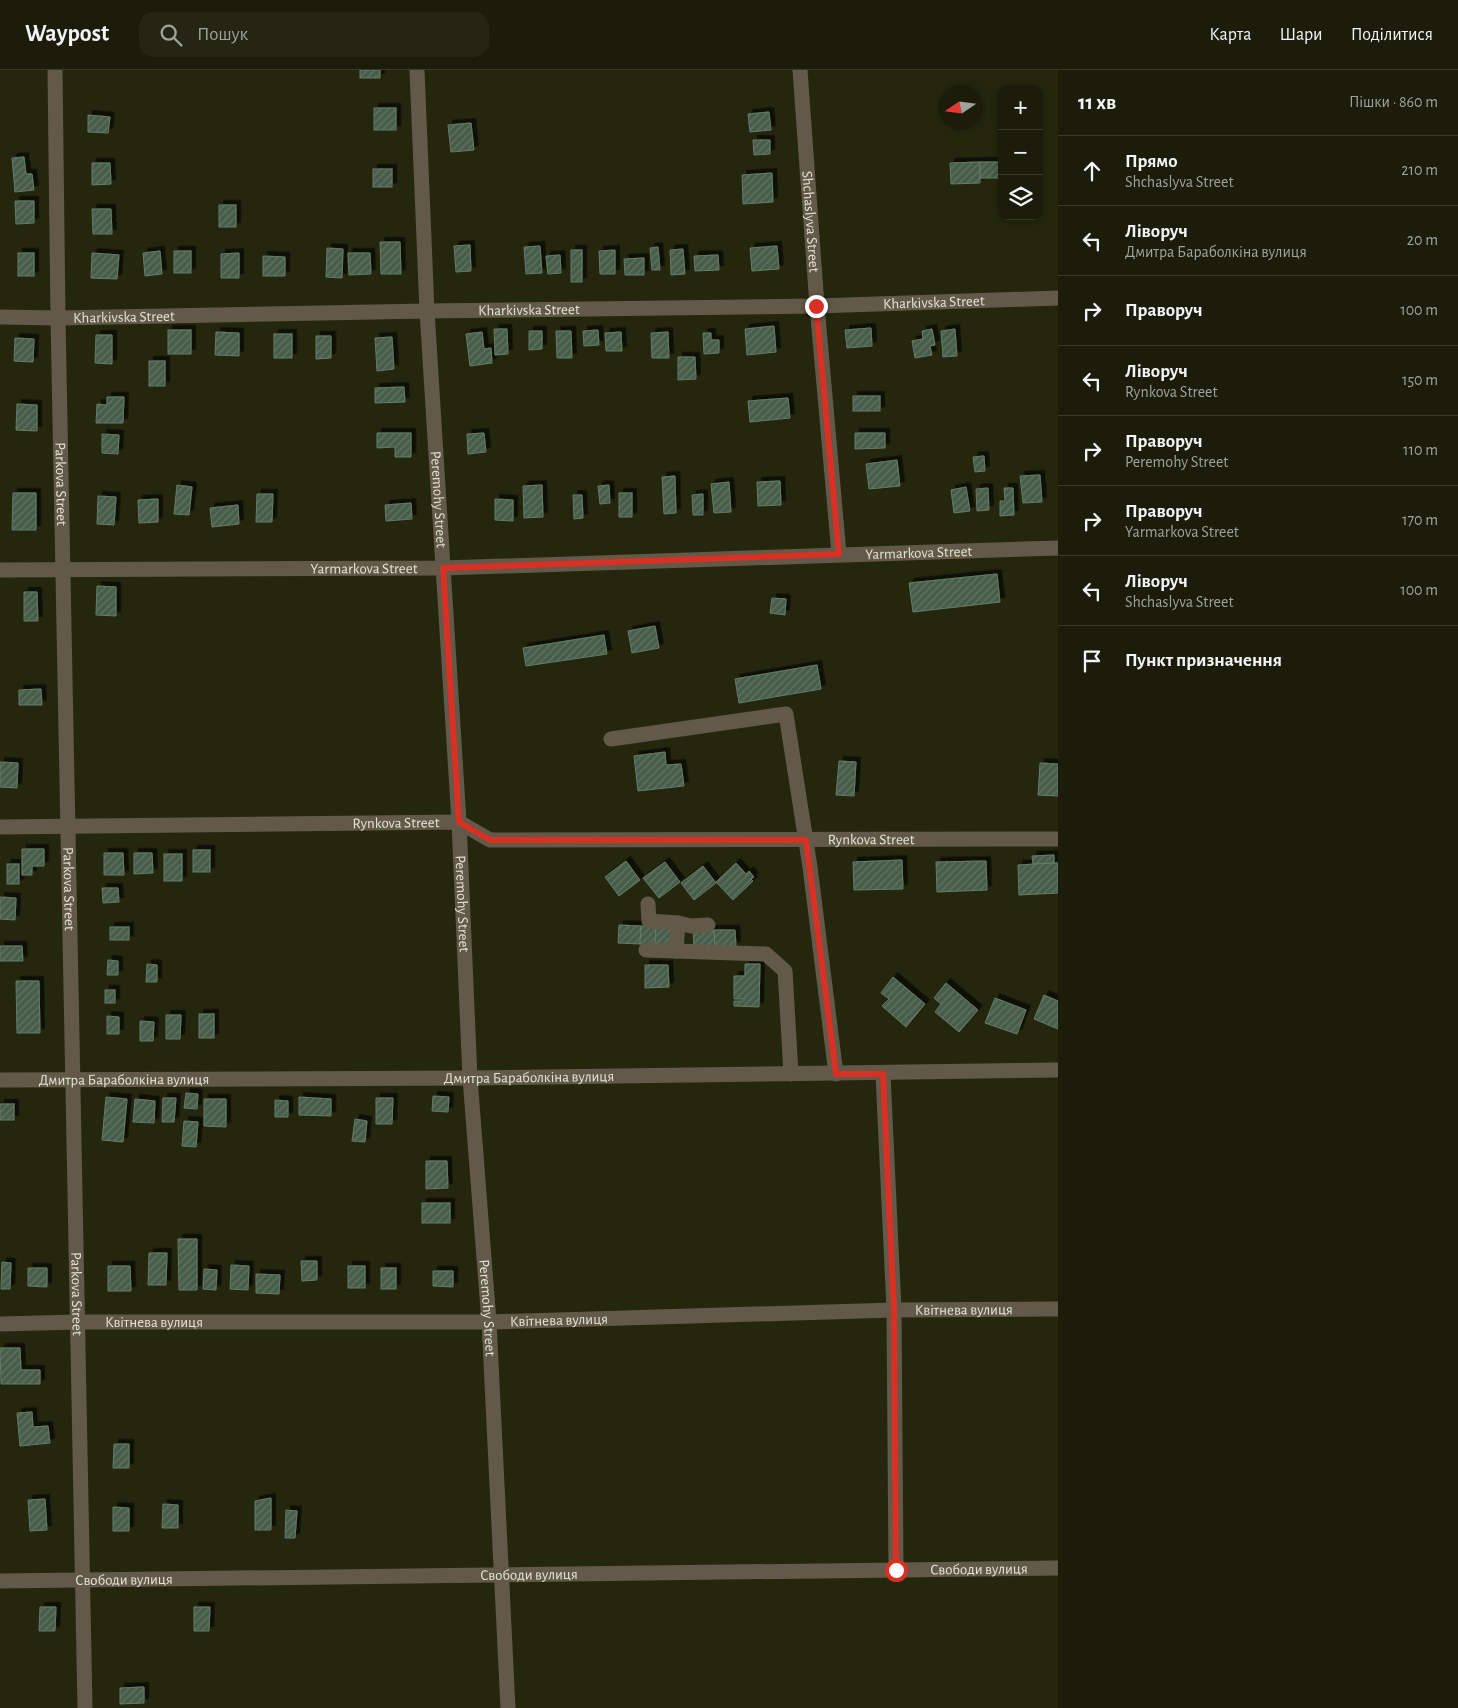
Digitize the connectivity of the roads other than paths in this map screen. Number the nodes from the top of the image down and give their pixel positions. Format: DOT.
graph roads {
  1 [pos="56,70"];
  2 [pos="417,70"];
  3 [pos="800,70"];
  4 [pos="1058,298"];
  5 [pos="816,306"];
  6 [pos="428,310"];
  7 [pos="0,317"];
  8 [pos="58,318"];
  9 [pos="1058,548"];
  10 [pos="839,554"];
  11 [pos="443,568"];
  12 [pos="0,570"];
  13 [pos="64,570"];
  14 [pos="612,739"];
  15 [pos="459,822"];
  16 [pos="68,826"];
  17 [pos="0,827"];
  18 [pos="1058,839"];
  19 [pos="806,840"];
  20 [pos="648,904"];
  21 [pos="678,923"];
  22 [pos="708,925"];
  23 [pos="646,950"];
  24 [pos="676,951"];
  25 [pos="1058,1070"];
  26 [pos="791,1074"];
  27 [pos="836,1074"];
  28 [pos="883,1074"];
  29 [pos="470,1078"];
  30 [pos="73,1079"];
  31 [pos="0,1080"];
  32 [pos="1058,1309"];
  33 [pos="894,1310"];
  34 [pos="78,1322"];
  35 [pos="489,1322"];
  36 [pos="0,1324"];
  37 [pos="1058,1568"];
  38 [pos="896,1570"];
  39 [pos="501,1575"];
  40 [pos="82,1579"];
  41 [pos="0,1581"];
  42 [pos="85,1708"];
  43 [pos="508,1708"];
  1 -- 8 [label="street, Parkova Street"];
  2 -- 6 [label="street, Peremohy Street"];
  3 -- 5 [label="street, Shchaslyva Street"];
  4 -- 5 [label="street, Kharkivska Street"];
  5 -- 6 [label="street, Kharkivska Street"];
  5 -- 10 [label="street, Shchaslyva Street"];
  6 -- 8 [label="street, Kharkivska Street"];
  6 -- 11 [label="street, Peremohy Street"];
  7 -- 8 [label="street, Kharkivska Street"];
  8 -- 13 [label="street, Parkova Street"];
  9 -- 10 [label="street, Yarmarkova Street"];
  10 -- 11 [label="street, Yarmarkova Street"];
  11 -- 13 [label="street, Yarmarkova Street"];
  11 -- 15 [label="street, Peremohy Street"];
  12 -- 13 [label="street, Yarmarkova Street"];
  13 -- 16 [label="street, Parkova Street"];
  14 -- 19 [label="street"];
  15 -- 16 [label="street, Rynkova Street"];
  15 -- 19 [label="street, Rynkova Street"];
  15 -- 29 [label="street, Peremohy Street"];
  16 -- 17 [label="street, Rynkova Street"];
  16 -- 30 [label="street, Parkova Street"];
  18 -- 19 [label="street, Rynkova Street"];
  19 -- 27 [label="street"];
  20 -- 21 [label="street"];
  21 -- 22 [label="street"];
  21 -- 24 [label="street"];
  23 -- 24 [label="street"];
  24 -- 26 [label="street"];
  25 -- 28 [label="street, Дмитра Бараболкіна вулиця"];
  26 -- 27 [label="street, Дмитра Бараболкіна вулиця"];
  26 -- 29 [label="street, Дмитра Бараболкіна вулиця"];
  27 -- 28 [label="street, Дмитра Бараболкіна вулиця"];
  28 -- 33 [label="street"];
  29 -- 30 [label="street, Дмитра Бараболкіна вулиця"];
  29 -- 35 [label="street, Peremohy Street"];
  30 -- 31 [label="street, Дмитра Бараболкіна вулиця"];
  30 -- 34 [label="street, Parkova Street"];
  32 -- 33 [label="street, Квітнева вулиця"];
  33 -- 35 [label="street, Квітнева вулиця"];
  33 -- 38 [label="street"];
  34 -- 35 [label="street, Квітнева вулиця"];
  34 -- 36 [label="street, Квітнева вулиця"];
  34 -- 40 [label="street, Parkova Street"];
  35 -- 39 [label="street, Peremohy Street"];
  37 -- 38 [label="street, Свободи вулиця"];
  38 -- 39 [label="street, Свободи вулиця"];
  39 -- 40 [label="street, Свободи вулиця"];
  39 -- 43 [label="street, Peremohy Street"];
  40 -- 41 [label="street, Свободи вулиця"];
  40 -- 42 [label="street, Parkova Street"];
}
